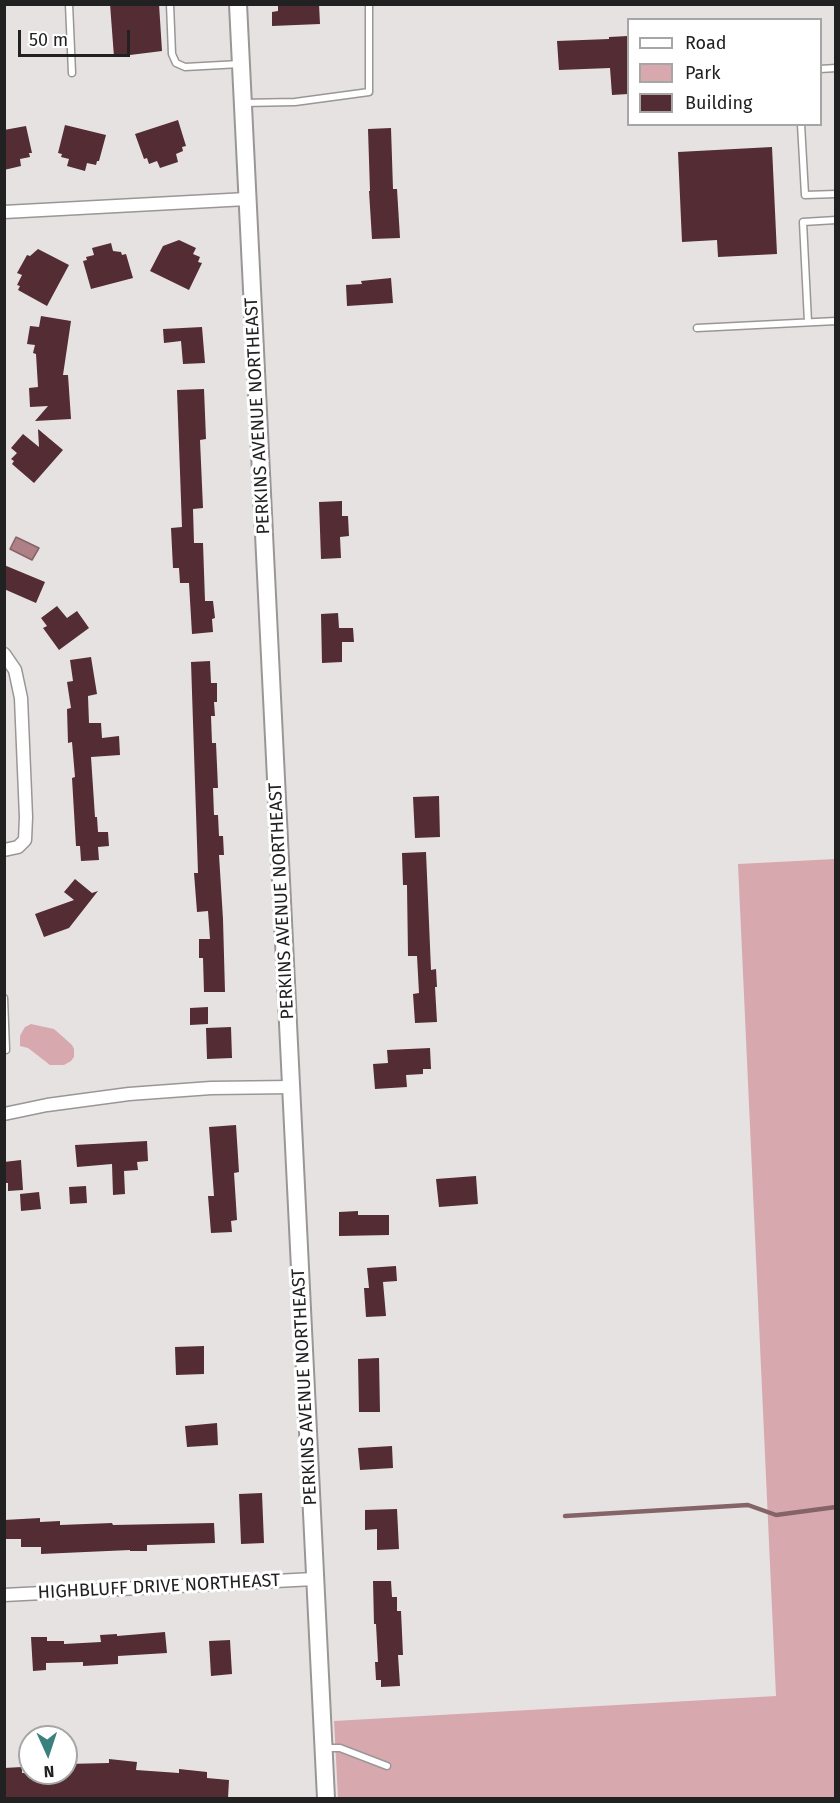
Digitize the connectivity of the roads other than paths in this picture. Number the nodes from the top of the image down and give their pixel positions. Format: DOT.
graph roads {
  1 [pos="69,4"];
  2 [pos="170,4"];
  3 [pos="238,4"];
  4 [pos="369,4"];
  5 [pos="241,64"];
  6 [pos="72,74"];
  7 [pos="243,103"];
  8 [pos="801,126"];
  9 [pos="836,194"];
  10 [pos="247,199"];
  11 [pos="4,212"];
  12 [pos="836,220"];
  13 [pos="836,321"];
  14 [pos="808,322"];
  15 [pos="697,328"];
  16 [pos="4,654"];
  17 [pos="4,850"];
  18 [pos="4,998"];
  19 [pos="4,1050"];
  20 [pos="292,1087"];
  21 [pos="4,1114"];
  22 [pos="314,1579"];
  23 [pos="4,1595"];
  24 [pos="324,1749"];
  25 [pos="387,1766"];
  26 [pos="326,1798"];
  1 -- 6 [label="lane"];
  2 -- 5 [label="lane"];
  3 -- 5 [label="street, PERKINS AVENUE NORTHEAST"];
  4 -- 7 [label="lane"];
  5 -- 7 [label="street, PERKINS AVENUE NORTHEAST"];
  7 -- 10 [label="street, PERKINS AVENUE NORTHEAST"];
  8 -- 9 [label="lane"];
  10 -- 11 [label="street"];
  10 -- 20 [label="street, PERKINS AVENUE NORTHEAST"];
  12 -- 14 [label="lane"];
  13 -- 14 [label="lane"];
  14 -- 15 [label="lane"];
  16 -- 17 [label="street"];
  18 -- 19 [label="lane"];
  20 -- 21 [label="street"];
  20 -- 22 [label="street, PERKINS AVENUE NORTHEAST"];
  22 -- 23 [label="street, HIGHBLUFF DRIVE NORTHEAST"];
  22 -- 24 [label="street, PERKINS AVENUE NORTHEAST"];
  24 -- 25 [label="lane"];
  24 -- 26 [label="street, PERKINS AVENUE NORTHEAST"];
}
